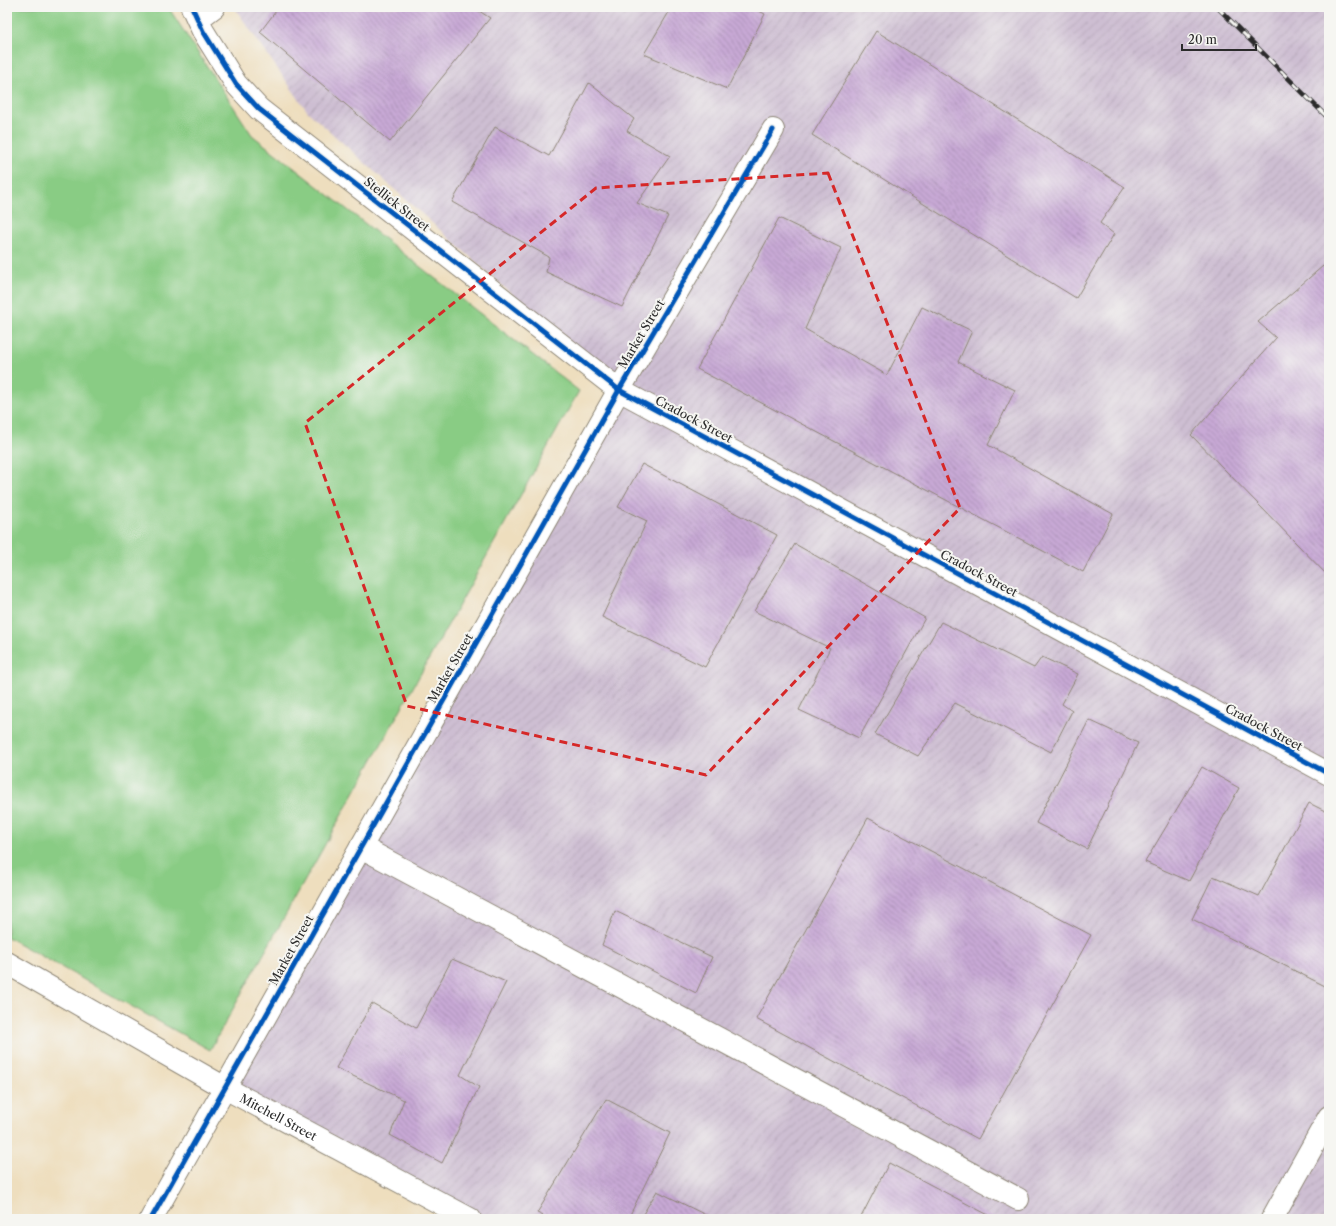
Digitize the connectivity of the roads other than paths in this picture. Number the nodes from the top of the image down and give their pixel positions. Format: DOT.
graph roads {
  1 [pos="201,11"];
  2 [pos="773,130"];
  3 [pos="619,390"];
  4 [pos="1329,774"];
  5 [pos="361,847"];
  6 [pos="7,963"];
  7 [pos="225,1088"];
  8 [pos="1329,1117"];
  9 [pos="1018,1199"];
  10 [pos="151,1219"];
  11 [pos="470,1219"];
  12 [pos="1272,1219"];
  1 -- 3 [label="street, Stellick Street"];
  2 -- 3 [label="street, Market Street"];
  3 -- 4 [label="street, Cradock Street"];
  3 -- 5 [label="street, Market Street"];
  5 -- 7 [label="street, Market Street"];
  5 -- 9 [label="street"];
  6 -- 7 [label="street, Mitchell Street"];
  7 -- 10 [label="street, Market Street"];
  7 -- 11 [label="street, Mitchell Street"];
  8 -- 12 [label="street"];
}
